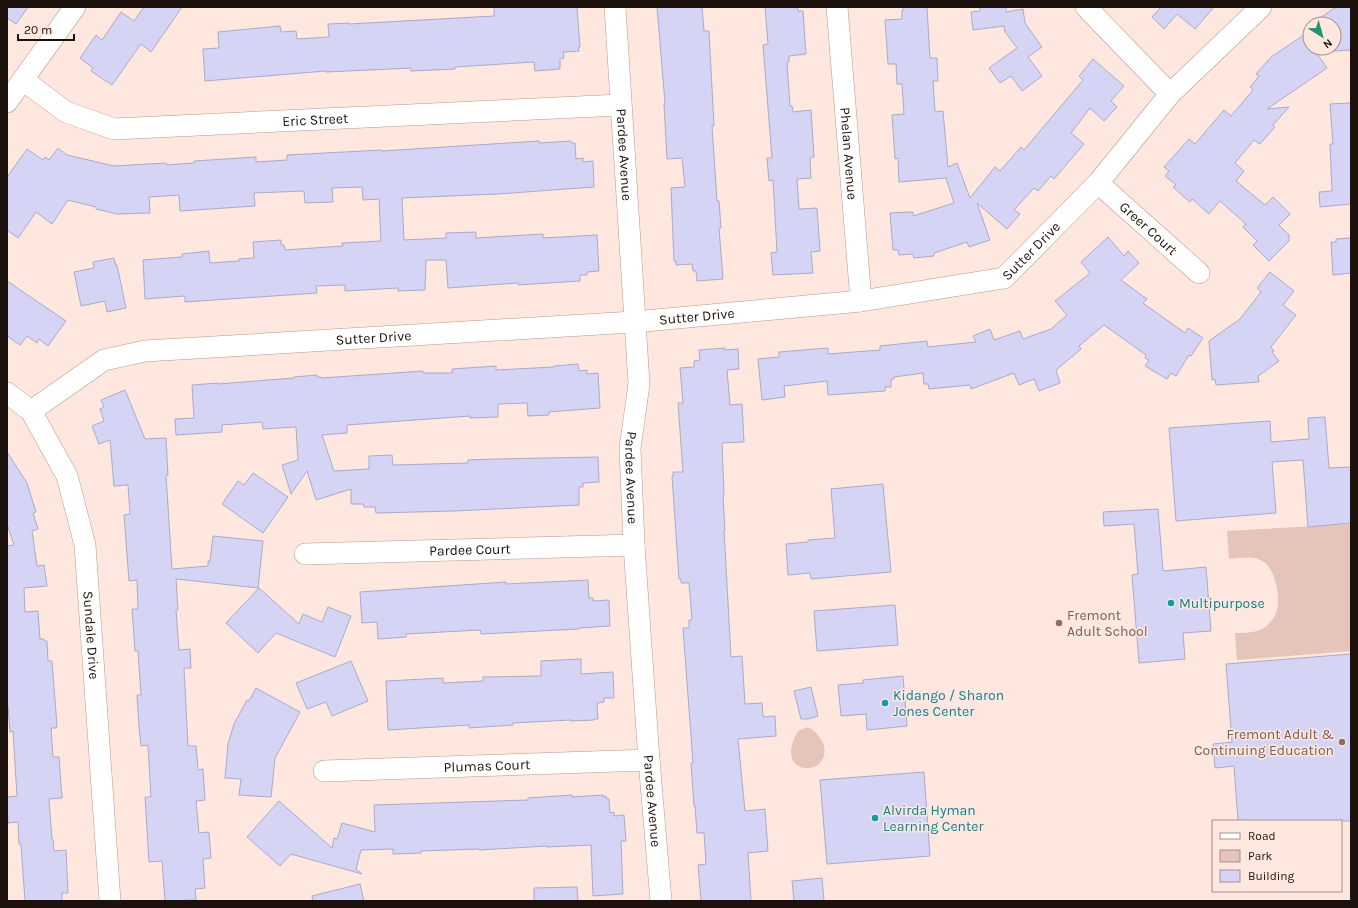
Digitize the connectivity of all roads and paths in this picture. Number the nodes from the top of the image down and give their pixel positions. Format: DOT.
graph roads {
  1 [pos="75,7"];
  2 [pos="615,7"];
  3 [pos="837,7"];
  4 [pos="1086,7"];
  5 [pos="1261,7"];
  6 [pos="23,80"];
  7 [pos="1170,94"];
  8 [pos="7,102"];
  9 [pos="620,105"];
  10 [pos="1098,183"];
  11 [pos="1199,273"];
  12 [pos="860,301"];
  13 [pos="634,322"];
  14 [pos="7,393"];
  15 [pos="31,411"];
  16 [pos="634,545"];
  17 [pos="305,554"];
  18 [pos="649,760"];
  19 [pos="324,771"];
  20 [pos="110,901"];
  21 [pos="661,901"];
  1 -- 6 [label="street"];
  2 -- 9 [label="street, Pardee Avenue"];
  3 -- 12 [label="street, Phelan Avenue"];
  4 -- 7 [label="street"];
  5 -- 7 [label="street, Sutter Drive"];
  6 -- 8 [label="street"];
  6 -- 9 [label="street, Eric Street"];
  7 -- 10 [label="street, Sutter Drive"];
  9 -- 13 [label="street, Pardee Avenue"];
  10 -- 11 [label="street, Greer Court"];
  10 -- 12 [label="street, Sutter Drive"];
  12 -- 13 [label="street, Sutter Drive"];
  13 -- 15 [label="street, Sutter Drive"];
  13 -- 16 [label="street, Pardee Avenue"];
  14 -- 15 [label="street, Sundale Drive"];
  15 -- 20 [label="street, Sundale Drive"];
  16 -- 17 [label="street, Pardee Court"];
  16 -- 18 [label="street, Pardee Avenue"];
  18 -- 19 [label="street, Plumas Court"];
  18 -- 21 [label="street, Pardee Avenue"];
}
